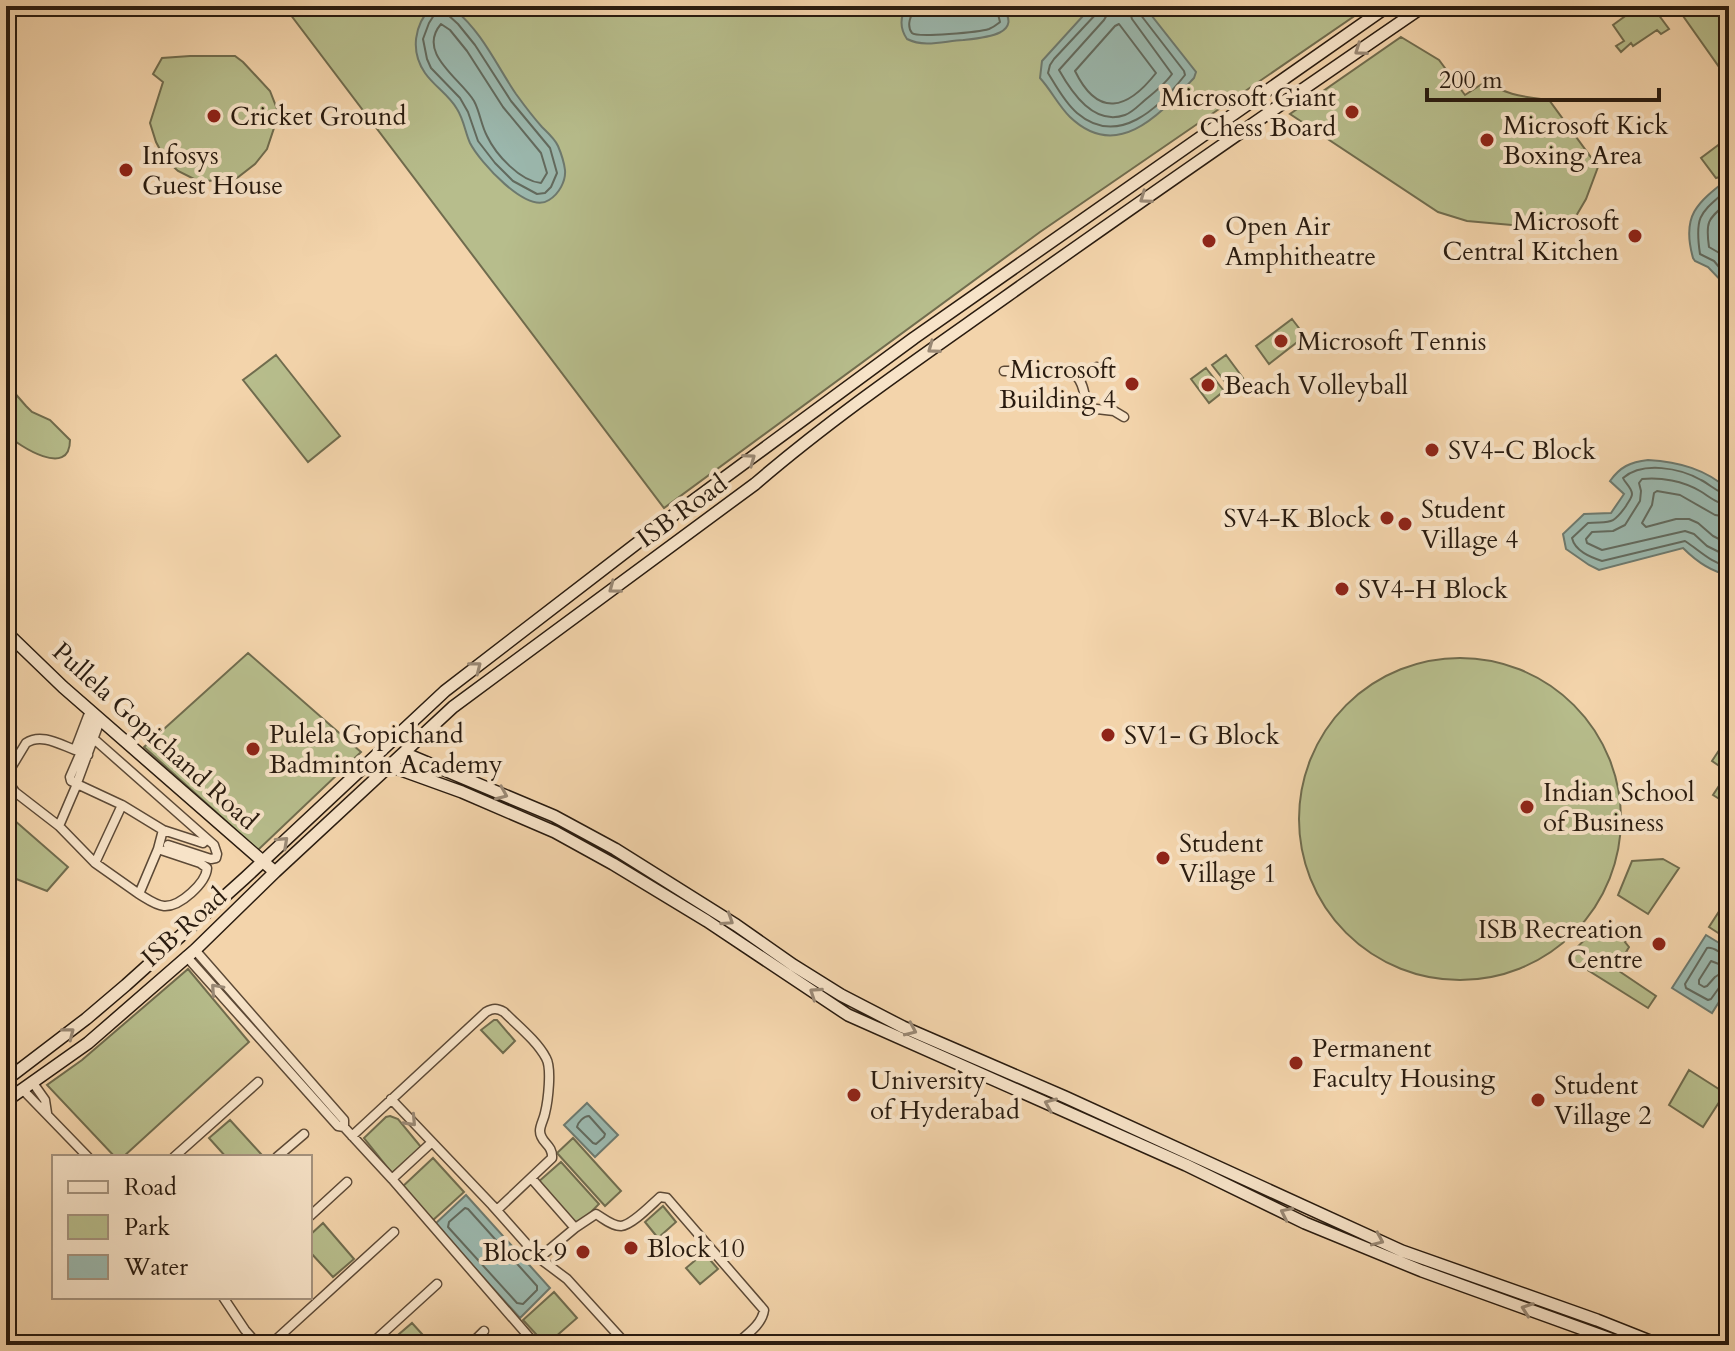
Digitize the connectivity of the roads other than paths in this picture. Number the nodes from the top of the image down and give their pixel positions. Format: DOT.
graph roads {
  1 [pos="1388,6"];
  2 [pos="1424,6"];
  3 [pos="1097,367"];
  4 [pos="1004,371"];
  5 [pos="1079,378"];
  6 [pos="1124,417"];
  7 [pos="6,632"];
  8 [pos="6,639"];
  9 [pos="90,717"];
  10 [pos="94,739"];
  11 [pos="81,752"];
  12 [pos="404,753"];
  13 [pos="147,764"];
  14 [pos="390,766"];
  15 [pos="6,778"];
  16 [pos="78,782"];
  17 [pos="122,805"];
  18 [pos="59,826"];
  19 [pos="163,830"];
  20 [pos="207,839"];
  21 [pos="168,845"];
  22 [pos="158,849"];
  23 [pos="95,863"];
  24 [pos="260,864"];
  25 [pos="273,875"];
  26 [pos="139,894"];
  27 [pos="191,953"];
  28 [pos="6,1080"];
  29 [pos="258,1082"];
  30 [pos="28,1086"];
  31 [pos="391,1099"];
  32 [pos="6,1101"];
  33 [pos="304,1134"];
  34 [pos="352,1136"];
  35 [pos="431,1143"];
  36 [pos="86,1155"];
  37 [pos="176,1155"];
  38 [pos="279,1155"];
  39 [pos="392,1179"];
  40 [pos="532,1179"];
  41 [pos="347,1182"];
  42 [pos="497,1210"];
  43 [pos="312,1214"];
  44 [pos="575,1228"];
  45 [pos="394,1232"];
  46 [pos="539,1258"];
  47 [pos="437,1284"];
  48 [pos="224,1299"];
  49 [pos="484,1331"];
  50 [pos="258,1345"];
  51 [pos="270,1345"];
  52 [pos="370,1345"];
  53 [pos="470,1345"];
  54 [pos="536,1345"];
  55 [pos="627,1345"];
  56 [pos="735,1345"];
  57 [pos="1627,1345"];
  58 [pos="1660,1345"];
  24 -- 1 [label="main road, ISB Road, one-way"];
  2 -- 12 [label="main road, ISB Road, one-way"];
  3 -- 5 [label="street"];
  4 -- 5 [label="street"];
  5 -- 6 [label="street"];
  7 -- 9 [label="main road, Pullela Gopichand Road"];
  8 -- 9 [label="main road, Pullela Gopichand Road"];
  9 -- 10 [label="street"];
  9 -- 11 [label="street"];
  9 -- 13 [label="main road, Pullela Gopichand Road"];
  9 -- 13 [label="main road, Pullela Gopichand Road"];
  10 -- 11 [label="street"];
  10 -- 20 [label="street"];
  11 -- 15 [label="street"];
  11 -- 16 [label="street"];
  12 -- 14 [label="main road, ISB Road"];
  12 -- 58 [label="main road, one-way"];
  13 -- 24 [label="main road, Pullela Gopichand Road"];
  14 -- 25 [label="main road, ISB Road"];
  57 -- 14 [label="main road, one-way"];
  15 -- 18 [label="street"];
  16 -- 17 [label="street"];
  16 -- 18 [label="street"];
  17 -- 19 [label="street"];
  17 -- 23 [label="street"];
  18 -- 23 [label="street"];
  19 -- 20 [label="street"];
  19 -- 22 [label="street"];
  20 -- 21 [label="street"];
  22 -- 26 [label="street"];
  22 -- 26 [label="street"];
  23 -- 26 [label="street"];
  24 -- 25 [label="main road, Pullela Gopichand Road"];
  28 -- 24 [label="main road, ISB Road, one-way"];
  25 -- 27 [label="main road, ISB Road"];
  27 -- 30 [label="main road, ISB Road"];
  27 -- 34 [label="street"];
  29 -- 37 [label="street"];
  30 -- 32 [label="main road, ISB Road"];
  30 -- 36 [label="street"];
  31 -- 34 [label="street"];
  31 -- 35 [label="street, one-way"];
  31 -- 40 [label="street"];
  33 -- 38 [label="street"];
  34 -- 39 [label="street"];
  35 -- 39 [label="street"];
  35 -- 42 [label="street"];
  39 -- 54 [label="street"];
  40 -- 42 [label="street"];
  40 -- 44 [label="street"];
  41 -- 43 [label="street"];
  42 -- 46 [label="street"];
  44 -- 46 [label="street"];
  44 -- 56 [label="street"];
  45 -- 51 [label="street"];
  46 -- 55 [label="street"];
  47 -- 52 [label="street"];
  48 -- 50 [label="street"];
  49 -- 53 [label="street"];
}
